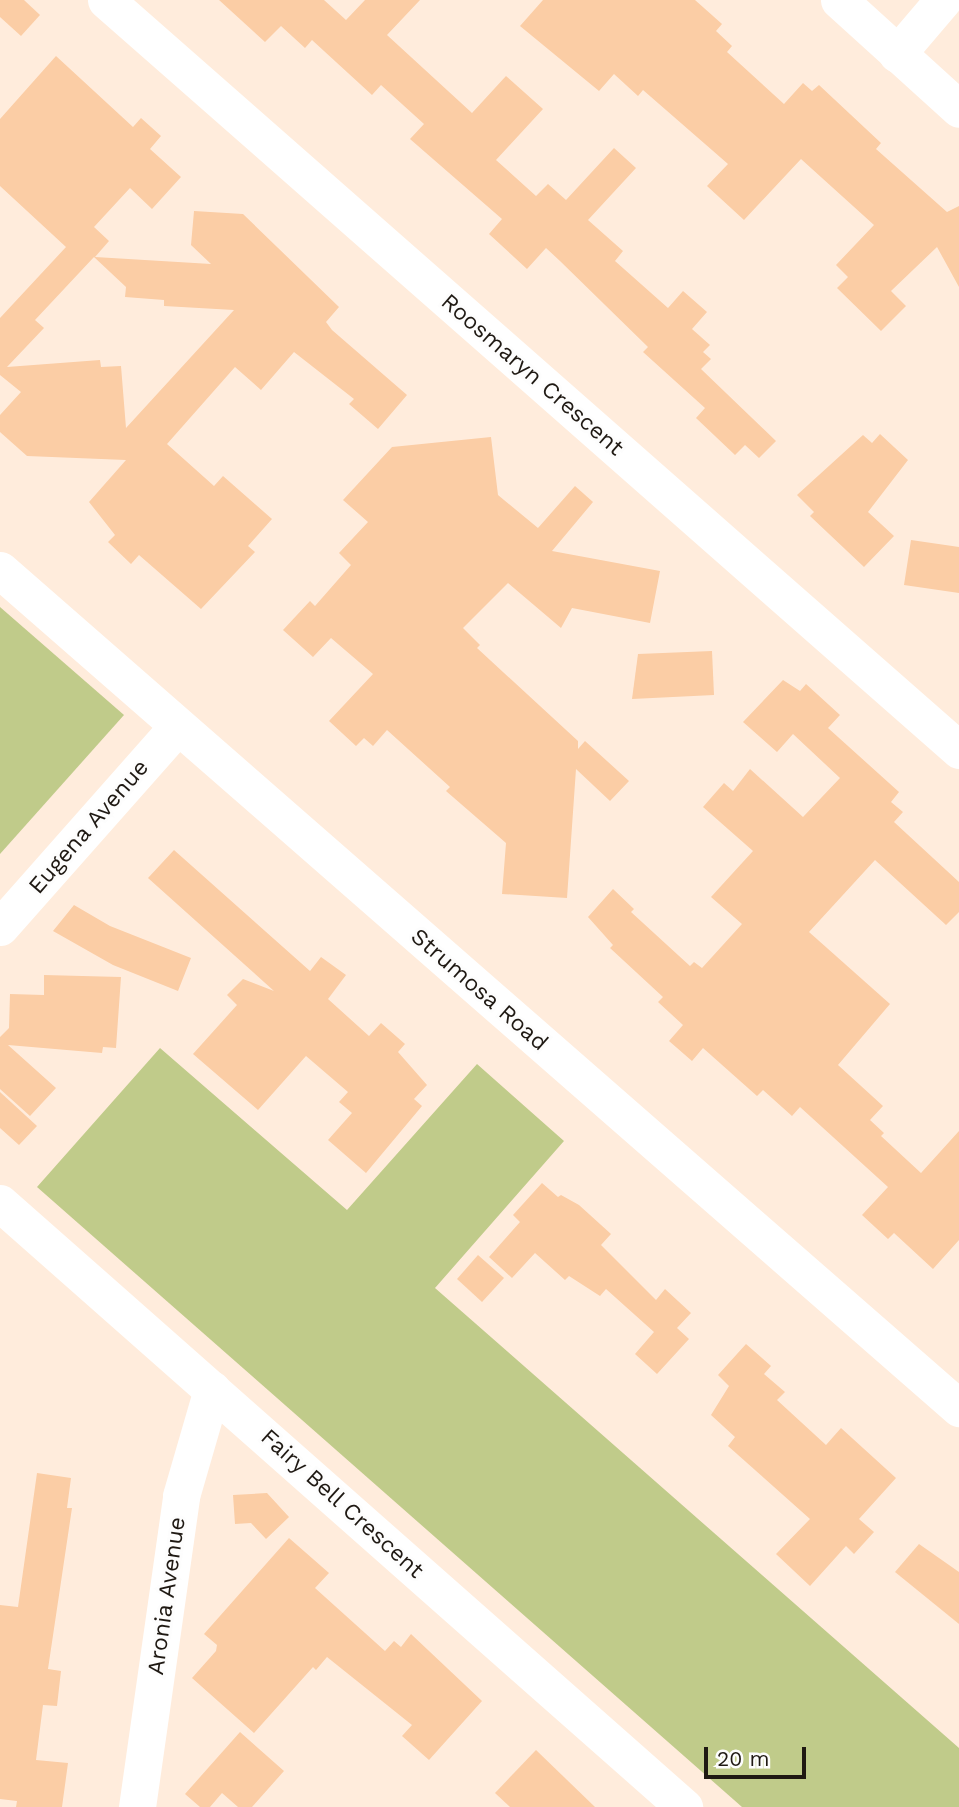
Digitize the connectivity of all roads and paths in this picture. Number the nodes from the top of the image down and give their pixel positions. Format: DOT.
graph roads {
  1 [pos="106,0"];
  2 [pos="839,0"];
  3 [pos="943,0"];
  4 [pos="897,54"];
  5 [pos="959,109"];
  6 [pos="0,570"];
  7 [pos="177,727"];
  8 [pos="959,750"];
  9 [pos="0,927"];
  10 [pos="0,1203"];
  11 [pos="212,1389"];
  12 [pos="959,1408"];
  13 [pos="137,1807"];
  14 [pos="684,1807"];
  1 -- 8 [label="street, Roosmaryn Crescent"];
  2 -- 4 [label="street"];
  3 -- 4 [label="street"];
  4 -- 5 [label="street"];
  6 -- 7 [label="street, Strumosa Road"];
  7 -- 9 [label="street, Eugena Avenue"];
  7 -- 12 [label="street, Strumosa Road"];
  10 -- 11 [label="street, Fairy Bell Crescent"];
  11 -- 13 [label="street, Aronia Avenue"];
  11 -- 14 [label="street, Fairy Bell Crescent"];
}
